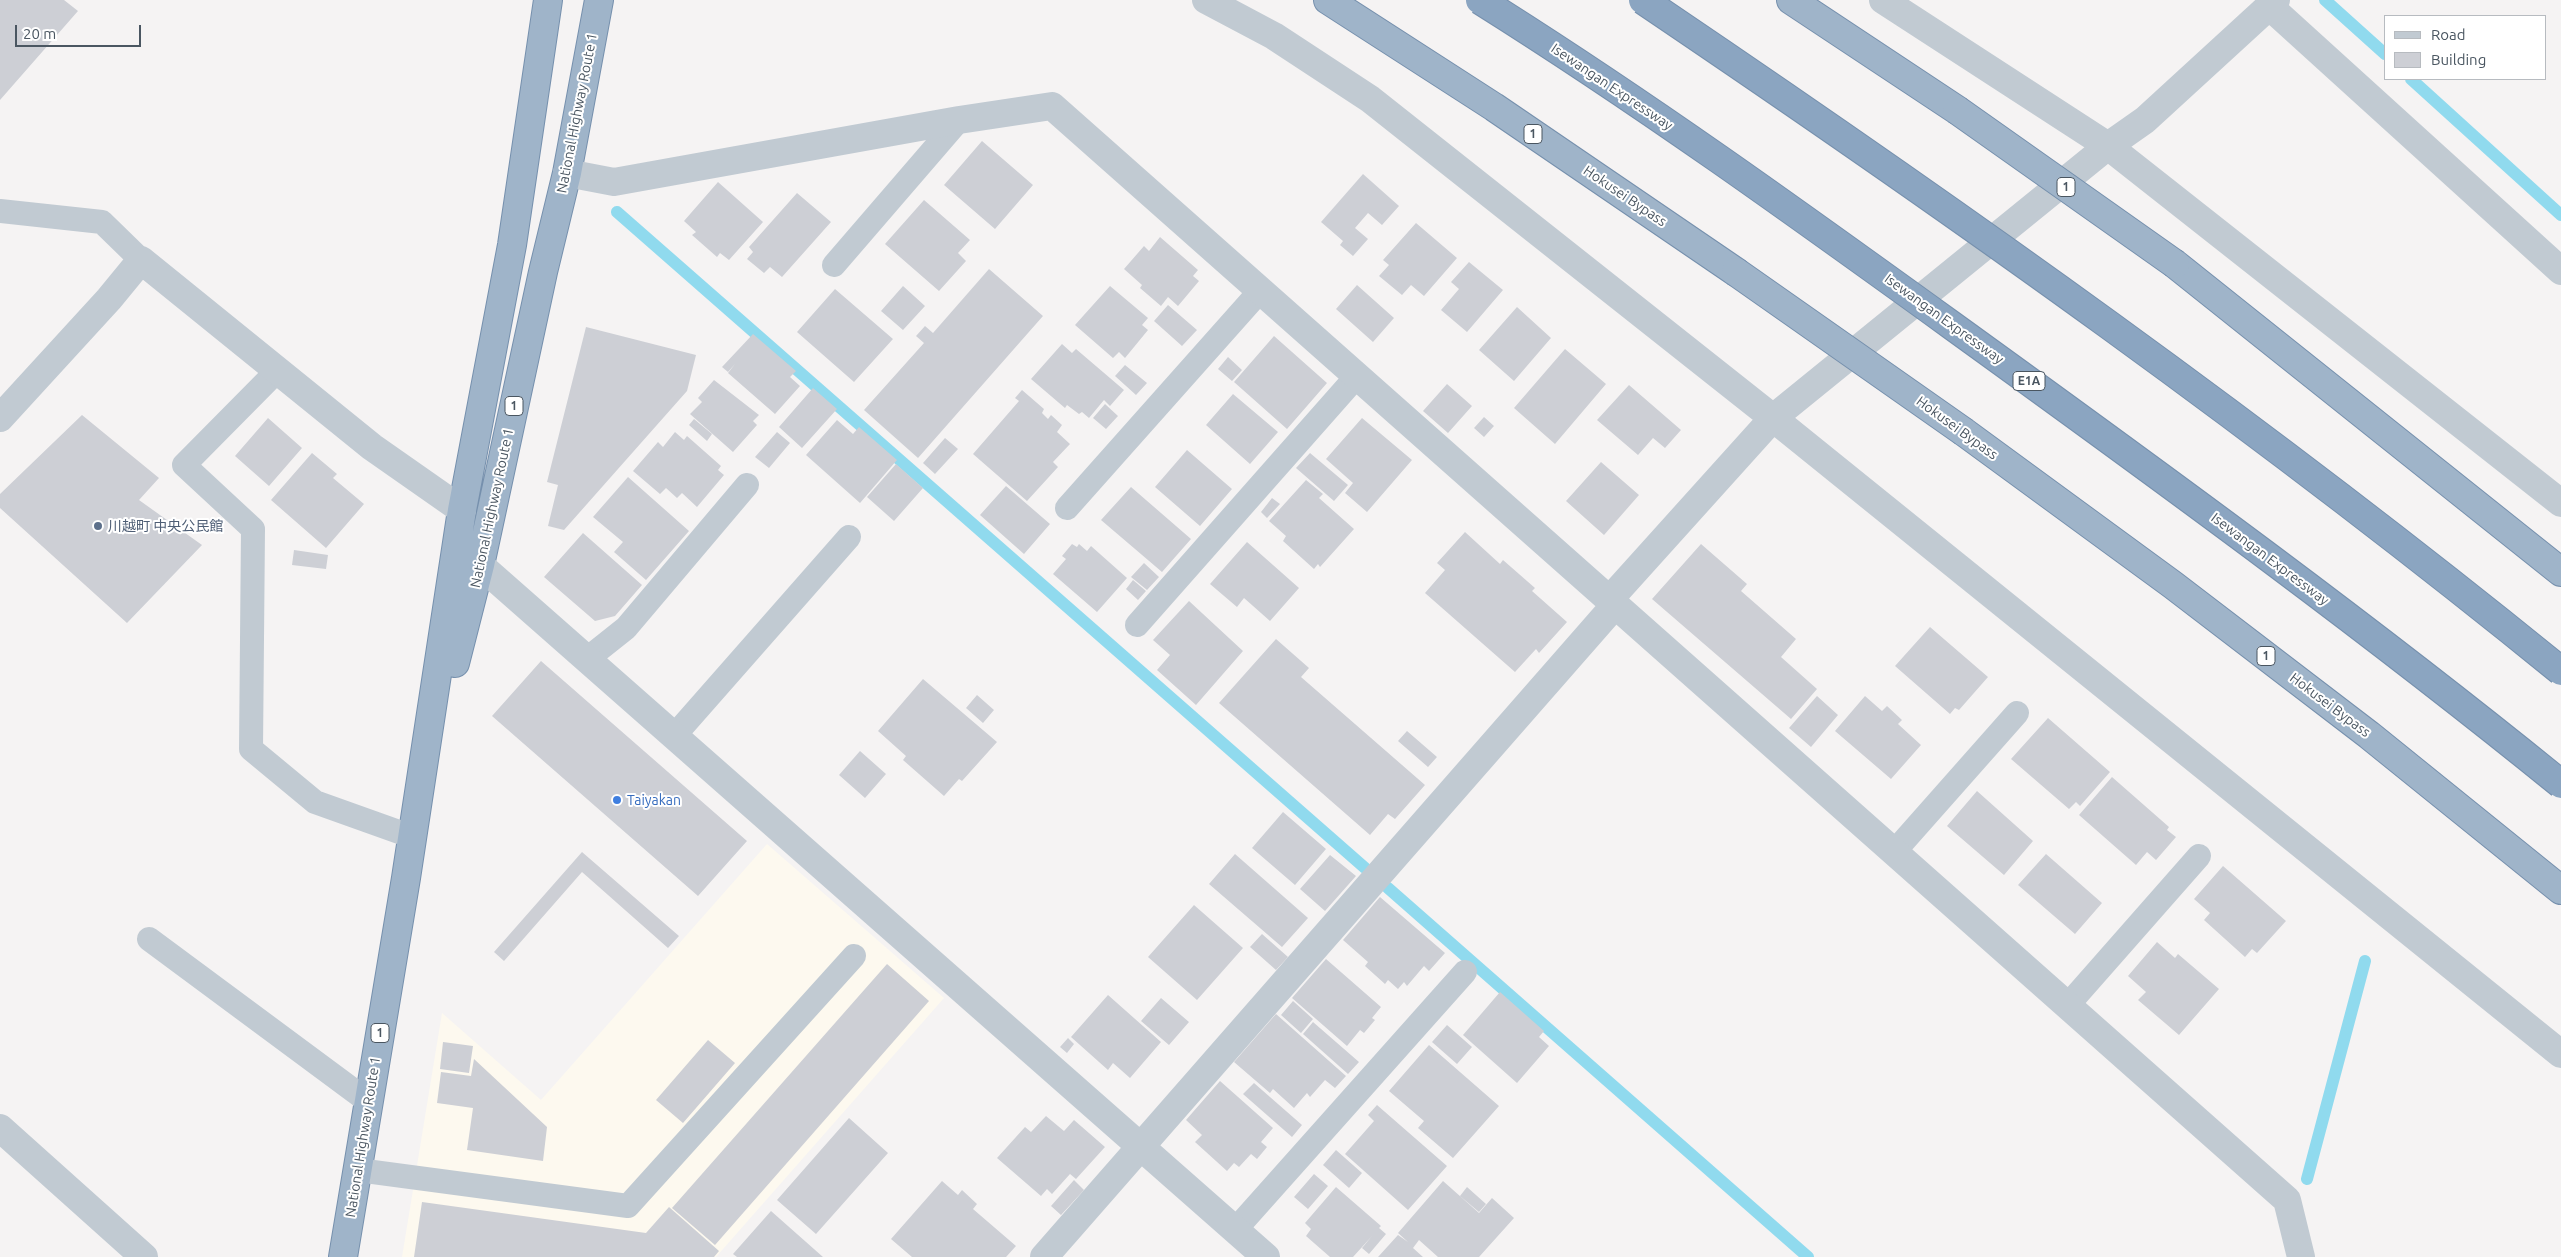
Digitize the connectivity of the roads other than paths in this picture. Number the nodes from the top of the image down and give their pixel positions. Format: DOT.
graph roads {
  1 [pos="548,0"];
  2 [pos="599,0"];
  3 [pos="1206,0"];
  4 [pos="1328,0"];
  5 [pos="1480,0"];
  6 [pos="1643,0"];
  7 [pos="1791,0"];
  8 [pos="1883,0"];
  9 [pos="2273,3"];
  10 [pos="959,120"];
  11 [pos="2108,146"];
  12 [pos="567,173"];
  13 [pos="0,211"];
  14 [pos="141,260"];
  15 [pos="834,265"];
  16 [pos="2561,271"];
  17 [pos="1260,291"];
  18 [pos="278,370"];
  19 [pos="1356,377"];
  20 [pos="0,418"];
  21 [pos="1773,418"];
  22 [pos="747,485"];
  23 [pos="2561,503"];
  24 [pos="1067,508"];
  25 [pos="462,510"];
  26 [pos="849,537"];
  27 [pos="480,565"];
  28 [pos="2561,572"];
  29 [pos="1612,603"];
  30 [pos="1137,625"];
  31 [pos="587,659"];
  32 [pos="2561,671"];
  33 [pos="2017,713"];
  34 [pos="674,736"];
  35 [pos="2561,784"];
  36 [pos="417,809"];
  37 [pos="413,837"];
  38 [pos="1894,852"];
  39 [pos="2199,856"];
  40 [pos="2561,890"];
  41 [pos="149,939"];
  42 [pos="854,956"];
  43 [pos="1465,972"];
  44 [pos="2067,1006"];
  45 [pos="2561,1054"];
  46 [pos="369,1102"];
  47 [pos="0,1128"];
  48 [pos="1142,1148"];
  49 [pos="358,1170"];
  50 [pos="1235,1230"];
  51 [pos="144,1257"];
  52 [pos="343,1257"];
  53 [pos="1044,1257"];
  54 [pos="1266,1257"];
  55 [pos="2301,1257"];
  1 -- 25 [label="highway, National Highway Route 1 / 1"];
  2 -- 12 [label="highway, National Highway Route 1 / 1"];
  3 -- 21 [label="street"];
  4 -- 40 [label="highway, Hokusei Bypass / 1, bridge"];
  5 -- 35 [label="highway, Isewangan Expressway / E1A, bridge"];
  6 -- 32 [label="highway, bridge"];
  7 -- 28 [label="highway, 1, bridge"];
  8 -- 11 [label="street"];
  9 -- 11 [label="street"];
  9 -- 16 [label="street"];
  10 -- 12 [label="street"];
  10 -- 15 [label="lane"];
  10 -- 17 [label="street"];
  11 -- 21 [label="street"];
  11 -- 23 [label="street"];
  12 -- 27 [label="highway, National Highway Route 1 / 1"];
  13 -- 14 [label="lane"];
  14 -- 18 [label="street"];
  14 -- 20 [label="street"];
  17 -- 19 [label="street"];
  17 -- 24 [label="lane"];
  18 -- 25 [label="street"];
  18 -- 37 [label="lane"];
  19 -- 29 [label="street"];
  19 -- 30 [label="lane"];
  21 -- 29 [label="street"];
  21 -- 45 [label="street"];
  22 -- 31 [label="lane"];
  25 -- 36 [label="highway, National Highway Route 1 / 1"];
  26 -- 34 [label="lane"];
  27 -- 31 [label="street"];
  27 -- 36 [label="highway, National Highway Route 1 / 1"];
  29 -- 38 [label="street"];
  29 -- 48 [label="street"];
  31 -- 34 [label="street"];
  33 -- 38 [label="lane"];
  34 -- 48 [label="street"];
  36 -- 37 [label="highway, National Highway Route 1 / 1"];
  37 -- 46 [label="highway, National Highway Route 1 / 1"];
  38 -- 44 [label="street"];
  39 -- 44 [label="lane"];
  41 -- 46 [label="lane"];
  42 -- 49 [label="lane"];
  43 -- 50 [label="lane"];
  44 -- 55 [label="street"];
  46 -- 49 [label="highway, National Highway Route 1 / 1"];
  47 -- 51 [label="street"];
  48 -- 50 [label="street"];
  48 -- 53 [label="street"];
  49 -- 52 [label="highway, National Highway Route 1 / 1"];
  50 -- 54 [label="street"];
}
